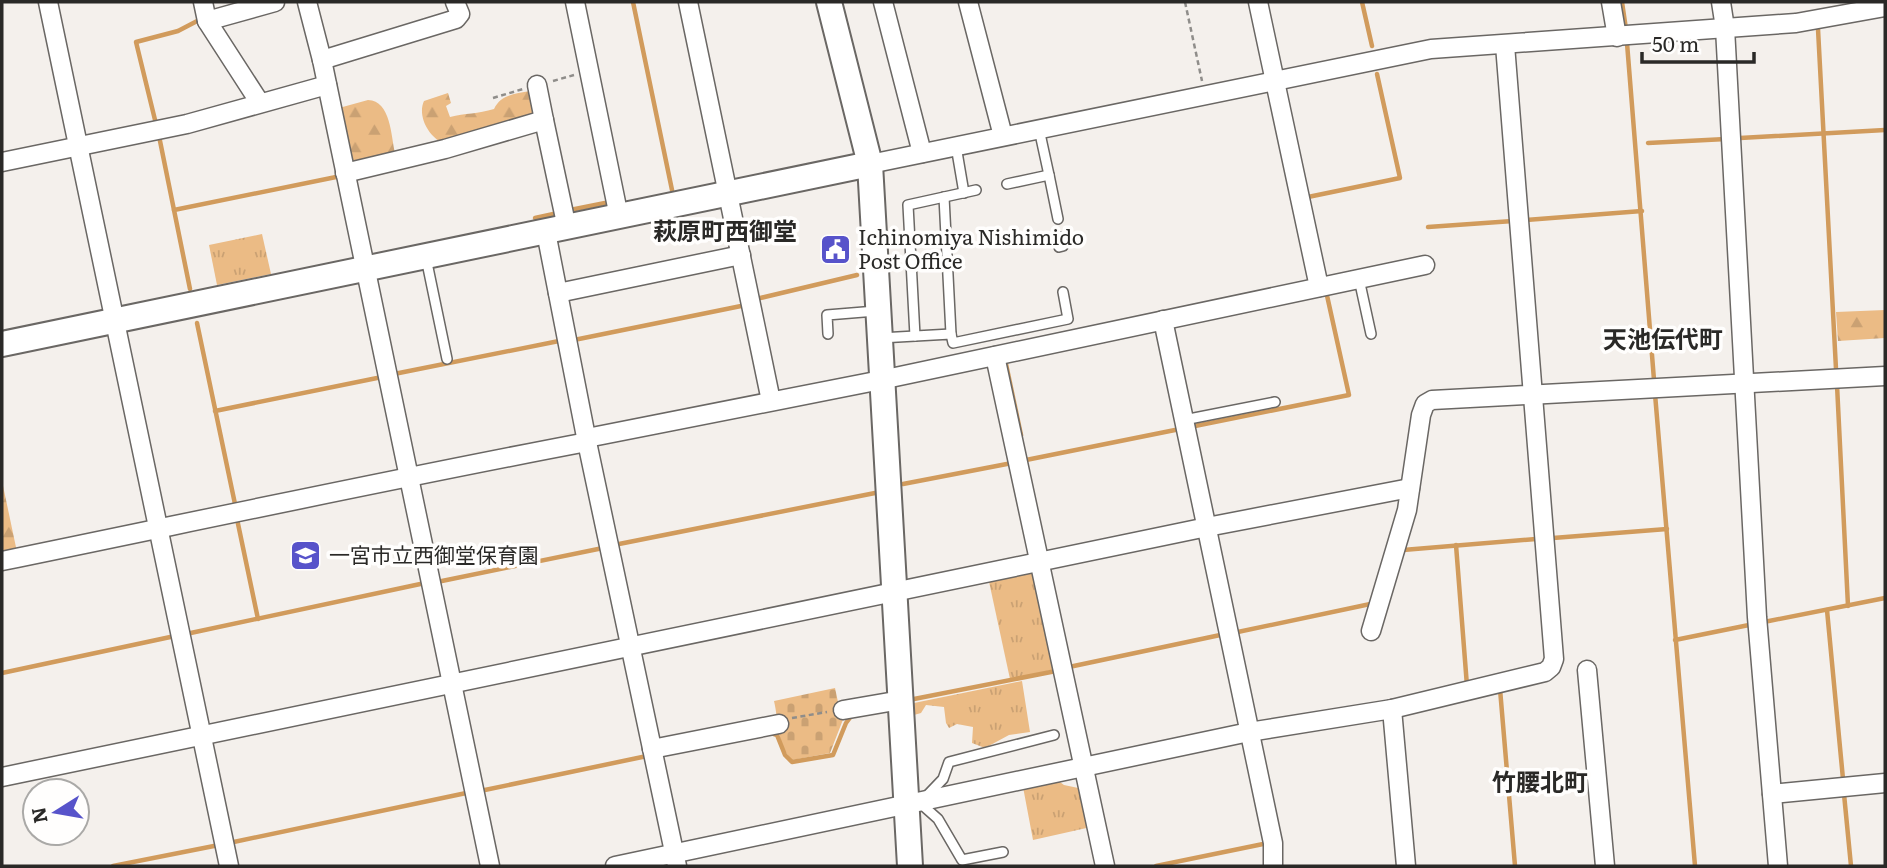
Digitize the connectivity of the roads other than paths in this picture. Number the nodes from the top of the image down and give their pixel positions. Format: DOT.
graph roads {
  1 [pos="48,2"];
  2 [pos="203,2"];
  3 [pos="275,2"];
  4 [pos="307,2"];
  5 [pos="455,2"];
  6 [pos="575,2"];
  7 [pos="688,2"];
  8 [pos="830,2"];
  9 [pos="883,2"];
  10 [pos="968,2"];
  11 [pos="1258,2"];
  12 [pos="1611,2"];
  13 [pos="1721,2"];
  14 [pos="1885,7"];
  15 [pos="207,21"];
  16 [pos="1725,28"];
  17 [pos="1617,37"];
  18 [pos="1505,45"];
  19 [pos="322,60"];
  20 [pos="1275,81"];
  21 [pos="327,85"];
  22 [pos="537,85"];
  23 [pos="260,103"];
  24 [pos="544,120"];
  25 [pos="1039,129"];
  26 [pos="1003,136"];
  27 [pos="956,146"];
  28 [pos="78,147"];
  29 [pos="922,153"];
  30 [pos="2,162"];
  31 [pos="870,164"];
  32 [pos="345,173"];
  33 [pos="1049,175"];
  34 [pos="1007,184"];
  35 [pos="976,190"];
  36 [pos="964,193"];
  37 [pos="728,195"];
  38 [pos="944,197"];
  39 [pos="619,217"];
  40 [pos="1058,219"];
  41 [pos="556,230"];
  42 [pos="741,255"];
  43 [pos="426,257"];
  44 [pos="1425,265"];
  45 [pos="365,270"];
  46 [pos="1359,279"];
  47 [pos="1319,287"];
  48 [pos="1063,292"];
  49 [pos="558,293"];
  50 [pos="877,311"];
  51 [pos="1163,320"];
  52 [pos="115,321"];
  53 [pos="828,334"];
  54 [pos="951,334"];
  55 [pos="1371,334"];
  56 [pos="915,336"];
  57 [pos="879,338"];
  58 [pos="2,344"];
  59 [pos="995,356"];
  60 [pos="447,359"];
  61 [pos="1885,376"];
  62 [pos="881,380"];
  63 [pos="1746,384"];
  64 [pos="1533,394"];
  65 [pos="771,401"];
  66 [pos="1275,402"];
  67 [pos="1184,421"];
  68 [pos="587,442"];
  69 [pos="409,476"];
  70 [pos="1410,488"];
  71 [pos="1207,527"];
  72 [pos="158,529"];
  73 [pos="2,561"];
  74 [pos="1040,563"];
  75 [pos="894,592"];
  76 [pos="1371,631"];
  77 [pos="630,648"];
  78 [pos="1587,670"];
  79 [pos="452,684"];
  80 [pos="901,700"];
  81 [pos="1392,709"];
  82 [pos="844,710"];
  83 [pos="779,724"];
  84 [pos="1249,732"];
  85 [pos="1054,735"];
  86 [pos="202,737"];
  87 [pos="652,749"];
  88 [pos="1083,768"];
  89 [pos="2,777"];
  90 [pos="1885,783"];
  91 [pos="1772,794"];
  92 [pos="913,804"];
  93 [pos="1003,852"];
  94 [pos="675,860"];
  95 [pos="229,866"];
  96 [pos="490,866"];
  97 [pos="615,866"];
  98 [pos="910,866"];
  99 [pos="1105,866"];
  100 [pos="1273,866"];
  101 [pos="1406,866"];
  102 [pos="1605,866"];
  103 [pos="1778,866"];
  1 -- 28 [label="street"];
  2 -- 15 [label="street"];
  3 -- 15 [label="street"];
  4 -- 19 [label="street"];
  5 -- 19 [label="street"];
  6 -- 39 [label="street"];
  7 -- 37 [label="street"];
  8 -- 31 [label="street"];
  9 -- 29 [label="street"];
  10 -- 26 [label="street"];
  11 -- 20 [label="street"];
  12 -- 17 [label="street"];
  13 -- 16 [label="street"];
  14 -- 16 [label="street"];
  15 -- 23 [label="street"];
  16 -- 17 [label="street"];
  16 -- 63 [label="street"];
  17 -- 18 [label="street"];
  18 -- 20 [label="street"];
  18 -- 64 [label="street"];
  19 -- 21 [label="street"];
  20 -- 25 [label="street"];
  20 -- 47 [label="street"];
  21 -- 23 [label="street"];
  21 -- 32 [label="street"];
  22 -- 24 [label="street"];
  23 -- 28 [label="street"];
  24 -- 32 [label="street"];
  24 -- 41 [label="street"];
  25 -- 26 [label="street"];
  25 -- 33 [label="lane"];
  26 -- 27 [label="street"];
  27 -- 29 [label="street"];
  27 -- 36 [label="lane"];
  28 -- 30 [label="street"];
  28 -- 52 [label="street"];
  29 -- 31 [label="street"];
  31 -- 37 [label="street"];
  31 -- 50 [label="street"];
  32 -- 45 [label="street"];
  33 -- 34 [label="lane"];
  33 -- 40 [label="lane"];
  35 -- 36 [label="lane"];
  36 -- 38 [label="lane"];
  37 -- 39 [label="street"];
  37 -- 42 [label="street"];
  38 -- 54 [label="lane"];
  38 -- 56 [label="lane"];
  39 -- 41 [label="street"];
  41 -- 43 [label="street"];
  41 -- 49 [label="street"];
  42 -- 49 [label="street"];
  42 -- 65 [label="street"];
  43 -- 45 [label="street"];
  43 -- 60 [label="lane"];
  44 -- 46 [label="street"];
  45 -- 52 [label="street"];
  45 -- 69 [label="street"];
  46 -- 47 [label="street"];
  46 -- 55 [label="lane"];
  47 -- 51 [label="street"];
  48 -- 54 [label="lane"];
  49 -- 68 [label="street"];
  50 -- 53 [label="lane"];
  50 -- 57 [label="street"];
  51 -- 59 [label="street"];
  51 -- 67 [label="street"];
  52 -- 58 [label="street"];
  52 -- 72 [label="street"];
  54 -- 56 [label="lane"];
  56 -- 57 [label="lane"];
  57 -- 62 [label="street"];
  59 -- 62 [label="street"];
  59 -- 74 [label="street"];
  61 -- 63 [label="street"];
  62 -- 65 [label="street"];
  62 -- 75 [label="street"];
  63 -- 64 [label="street"];
  63 -- 91 [label="street"];
  64 -- 70 [label="street"];
  64 -- 81 [label="street"];
  65 -- 68 [label="street"];
  66 -- 67 [label="lane"];
  67 -- 71 [label="street"];
  68 -- 69 [label="street"];
  68 -- 77 [label="street"];
  69 -- 72 [label="street"];
  69 -- 79 [label="street"];
  70 -- 71 [label="street"];
  70 -- 76 [label="street"];
  71 -- 74 [label="street"];
  71 -- 84 [label="street"];
  72 -- 73 [label="street"];
  72 -- 86 [label="street"];
  74 -- 75 [label="street"];
  74 -- 88 [label="street"];
  75 -- 77 [label="street"];
  75 -- 80 [label="street"];
  77 -- 79 [label="street"];
  77 -- 87 [label="street"];
  78 -- 102 [label="street"];
  79 -- 86 [label="street"];
  79 -- 96 [label="street"];
  80 -- 82 [label="street"];
  80 -- 92 [label="street"];
  81 -- 84 [label="street"];
  81 -- 101 [label="street"];
  83 -- 87 [label="street"];
  84 -- 88 [label="street"];
  84 -- 100 [label="street"];
  85 -- 92 [label="lane"];
  86 -- 89 [label="street"];
  86 -- 95 [label="street"];
  87 -- 94 [label="street"];
  88 -- 92 [label="street"];
  88 -- 99 [label="street"];
  90 -- 91 [label="street"];
  91 -- 103 [label="street"];
  92 -- 93 [label="lane"];
  92 -- 94 [label="street"];
  92 -- 98 [label="street"];
  94 -- 97 [label="street"];
}
